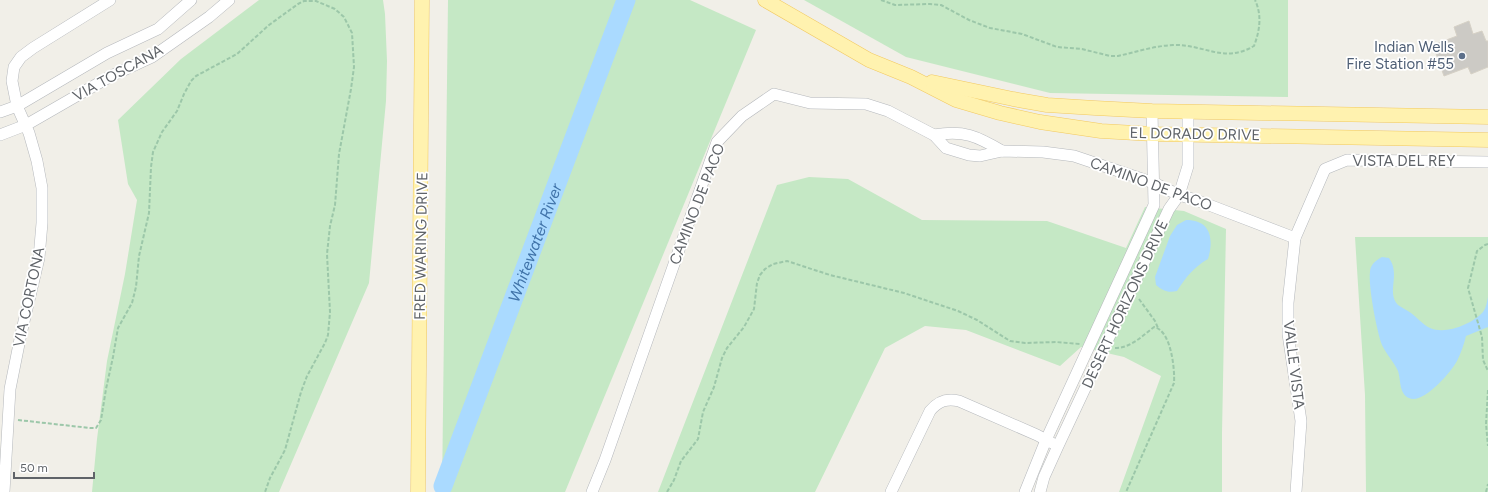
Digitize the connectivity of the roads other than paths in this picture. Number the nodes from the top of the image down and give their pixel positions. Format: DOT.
graph roads {
  1 [pos="110,0"];
  2 [pos="191,0"];
  3 [pos="229,0"];
  4 [pos="422,0"];
  5 [pos="765,0"];
  6 [pos="910,77"];
  7 [pos="18,106"];
  8 [pos="1152,111"];
  9 [pos="1188,111"];
  10 [pos="0,112"];
  11 [pos="1469,117"];
  12 [pos="1488,118"];
  13 [pos="26,125"];
  14 [pos="1153,134"];
  15 [pos="1188,134"];
  16 [pos="0,135"];
  17 [pos="934,135"];
  18 [pos="1468,139"];
  19 [pos="1488,140"];
  20 [pos="1002,151"];
  21 [pos="1488,162"];
  22 [pos="1154,183"];
  23 [pos="1179,195"];
  24 [pos="1295,238"];
  25 [pos="9,422"];
  26 [pos="1046,440"];
  27 [pos="1058,446"];
  28 [pos="4,492"];
  29 [pos="418,492"];
  30 [pos="592,492"];
  31 [pos="891,492"];
  32 [pos="1025,492"];
  33 [pos="1040,492"];
  34 [pos="1296,492"];
  1 -- 7 [label="street, VIA CORTONA"];
  2 -- 7 [label="street, VIA TOSCANA"];
  3 -- 13 [label="street, VIA TOSCANA"];
  4 -- 29 [label="main road, FRED WARING DRIVE"];
  5 -- 6 [label="main road, EL DORADO DRIVE"];
  6 -- 8 [label="main road, EL DORADO DRIVE"];
  6 -- 14 [label="main road, EL DORADO DRIVE"];
  7 -- 10 [label="street, VIA TOSCANA"];
  7 -- 13 [label="street, VIA CORTONA"];
  8 -- 9 [label="main road, EL DORADO DRIVE"];
  8 -- 14 [label="street, DESERT HORIZONS DRIVE"];
  9 -- 11 [label="main road, EL DORADO DRIVE"];
  9 -- 15 [label="street, DESERT HORIZONS DRIVE"];
  11 -- 12 [label="main road, EL DORADO DRIVE"];
  11 -- 18 [label="main road"];
  13 -- 16 [label="street, VIA TOSCANA"];
  13 -- 25 [label="street, VIA CORTONA"];
  14 -- 15 [label="main road, EL DORADO DRIVE"];
  14 -- 22 [label="street, DESERT HORIZONS DRIVE"];
  15 -- 18 [label="main road, EL DORADO DRIVE"];
  15 -- 23 [label="street, DESERT HORIZONS DRIVE"];
  17 -- 20 [label="street, CAMINO DE PACO"];
  17 -- 20 [label="street, CAMINO DE PACO"];
  17 -- 30 [label="street, CAMINO DE PACO"];
  18 -- 19 [label="main road, EL DORADO DRIVE"];
  20 -- 22 [label="street, CAMINO DE PACO"];
  21 -- 24 [label="street, VISTA DEL REY"];
  22 -- 23 [label="street, CAMINO DE PACO"];
  22 -- 26 [label="street, DESERT HORIZONS DRIVE"];
  23 -- 24 [label="street, CAMINO DE PACO"];
  23 -- 27 [label="street, DESERT HORIZONS DRIVE"];
  24 -- 34 [label="street, VALLE VISTA"];
  25 -- 28 [label="street, VIA CORTONA"];
  26 -- 27 [label="street"];
  26 -- 31 [label="street"];
  26 -- 32 [label="street, DESERT HORIZONS DRIVE"];
  27 -- 33 [label="street, DESERT HORIZONS DRIVE"];
}
